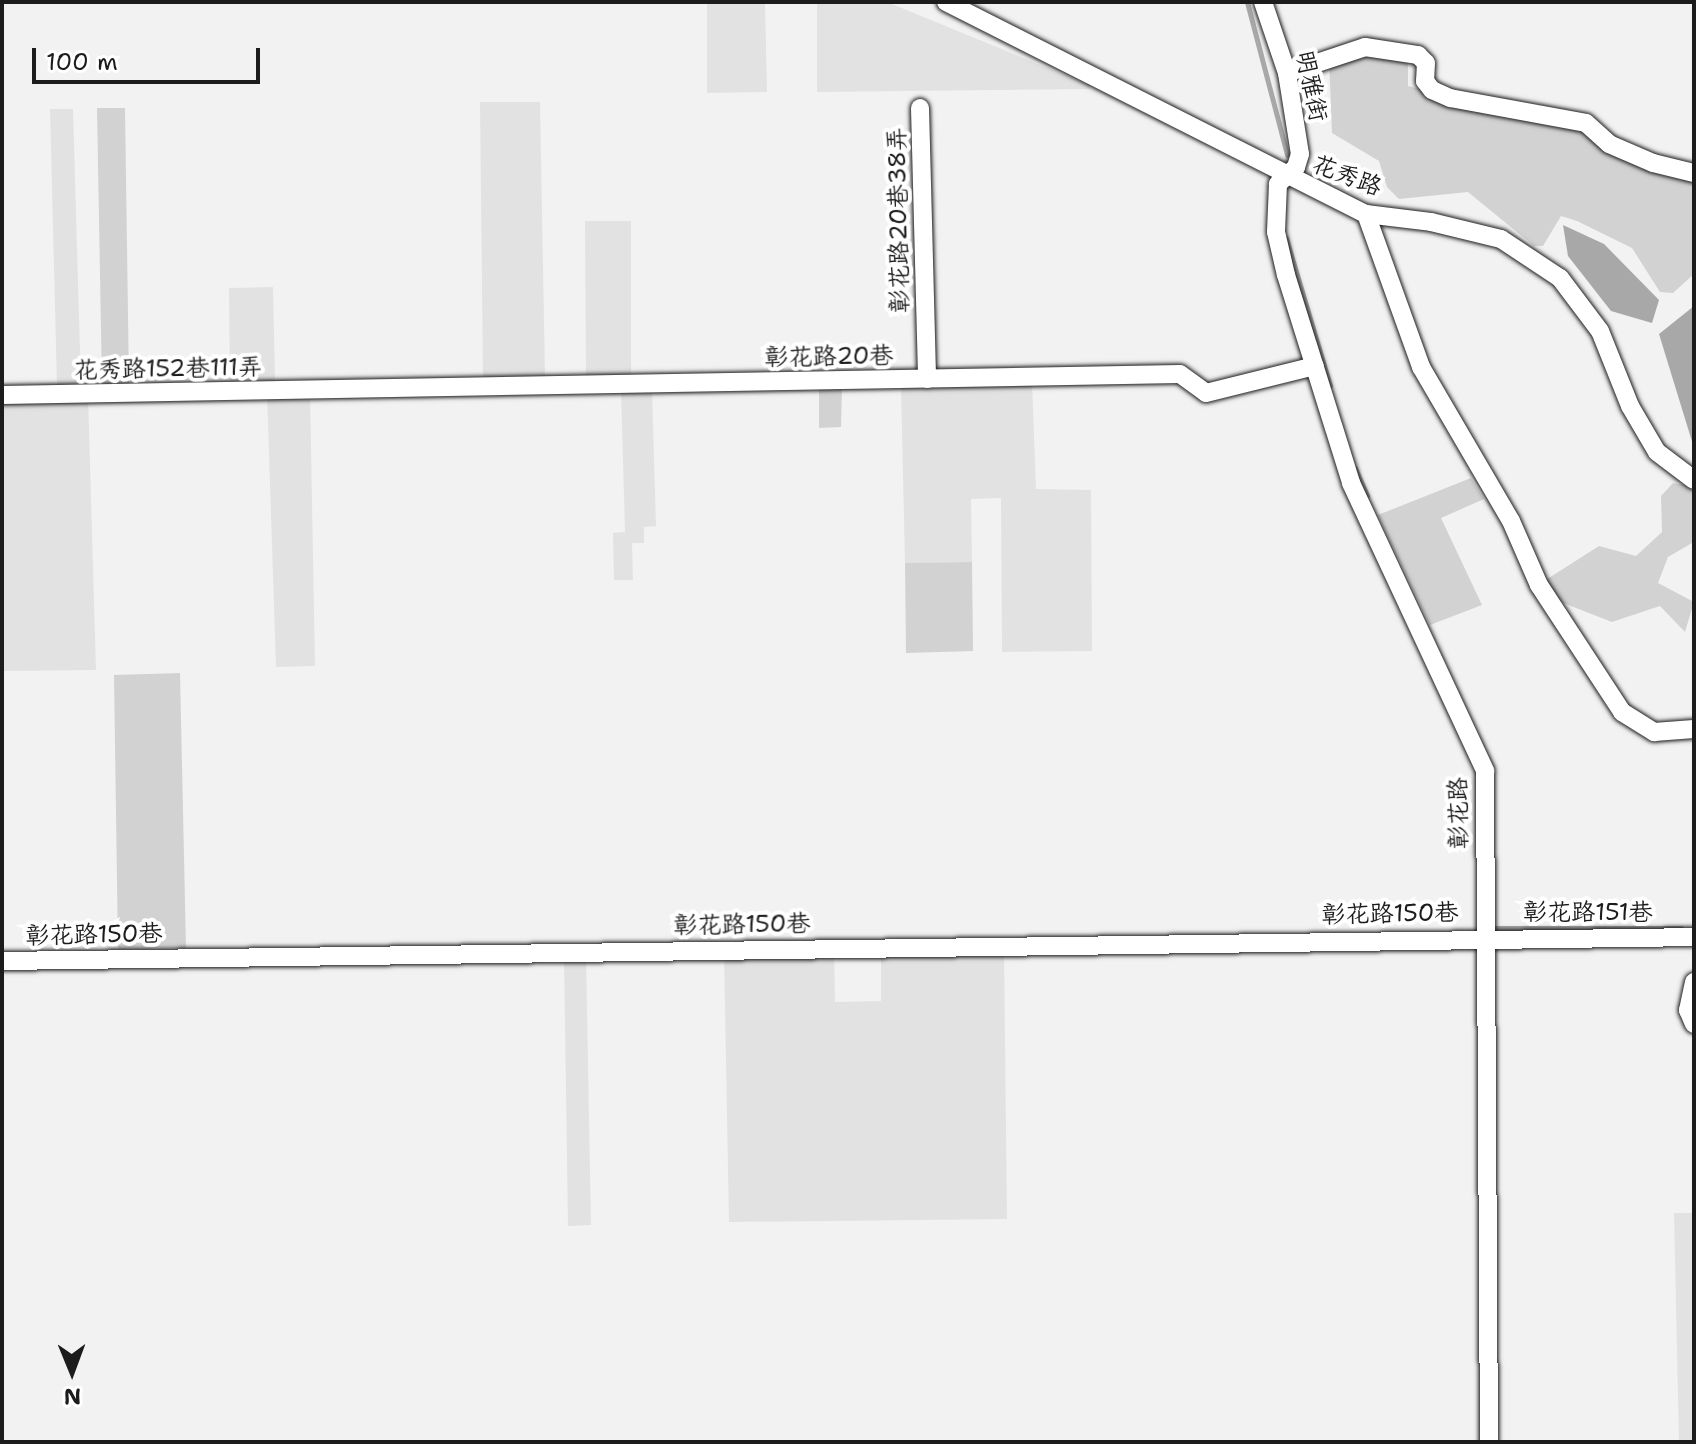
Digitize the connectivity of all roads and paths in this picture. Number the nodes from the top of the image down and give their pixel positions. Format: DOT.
graph roads {
  1 [pos="946,2"];
  2 [pos="1263,2"];
  3 [pos="1287,73"];
  4 [pos="920,108"];
  5 [pos="1694,173"];
  6 [pos="1286,177"];
  7 [pos="1366,214"];
  8 [pos="1315,366"];
  9 [pos="927,379"];
  10 [pos="334,390"];
  11 [pos="2,395"];
  12 [pos="1694,480"];
  13 [pos="1694,729"];
  14 [pos="1482,937"];
  15 [pos="1694,937"];
  16 [pos="2,961"];
  17 [pos="1694,982"];
  18 [pos="1694,1024"];
  19 [pos="1489,1442"];
  1 -- 6 [label="street, 花秀路"];
  2 -- 3 [label="street, 明雅街"];
  3 -- 5 [label="street"];
  3 -- 6 [label="street, 明雅街"];
  4 -- 9 [label="street, 彰花路20巷38弄"];
  6 -- 7 [label="street, 花秀路"];
  6 -- 8 [label="street, 彰花路"];
  7 -- 12 [label="street, 花秀路"];
  7 -- 13 [label="street"];
  8 -- 9 [label="street, 彰花路20巷"];
  8 -- 14 [label="street, 彰花路"];
  9 -- 10 [label="street, 彰花路20巷"];
  10 -- 11 [label="street, 花秀路152巷111弄"];
  14 -- 15 [label="street, 彰花路151巷"];
  14 -- 16 [label="street, 彰花路150巷"];
  14 -- 19 [label="street, 彰花路"];
  17 -- 18 [label="street"];
}
